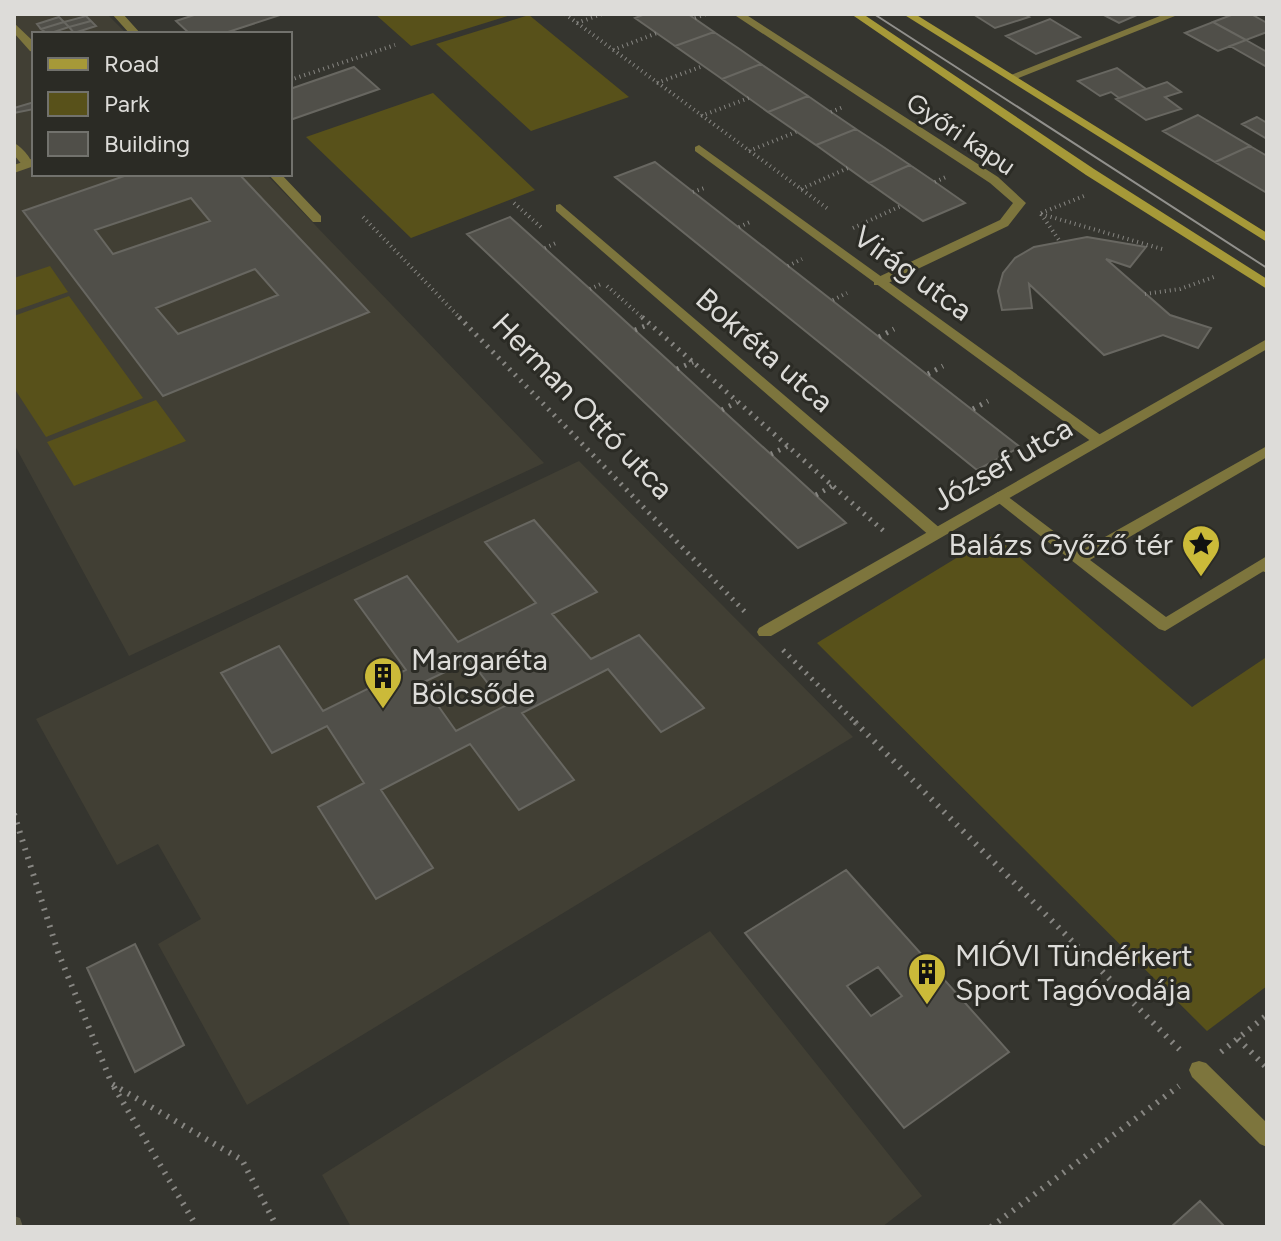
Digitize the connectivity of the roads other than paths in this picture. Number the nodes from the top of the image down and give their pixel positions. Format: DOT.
graph roads {
  1 [pos="117,14"];
  2 [pos="738,14"];
  3 [pos="856,14"];
  4 [pos="908,14"];
  5 [pos="1175,14"];
  6 [pos="14,26"];
  7 [pos="134,32"];
  8 [pos="32,47"];
  9 [pos="1012,77"];
  10 [pos="14,147"];
  11 [pos="699,149"];
  12 [pos="31,163"];
  13 [pos="14,169"];
  14 [pos="276,176"];
  15 [pos="560,208"];
  16 [pos="317,219"];
  17 [pos="1267,238"];
  18 [pos="879,282"];
  19 [pos="1267,285"];
  20 [pos="1267,343"];
  21 [pos="1097,439"];
  22 [pos="1267,451"];
  23 [pos="998,497"];
  24 [pos="936,533"];
  25 [pos="1079,559"];
  26 [pos="1266,565"];
  27 [pos="765,632"];
  28 [pos="1199,1070"];
  29 [pos="1267,1137"];
  1 -- 7 [label="street"];
  2 -- 18 [label="street, Győri kapu"];
  3 -- 19 [label="street, Győri kapu"];
  4 -- 9 [label="street"];
  5 -- 9 [label="street"];
  6 -- 8 [label="street"];
  9 -- 17 [label="street"];
  10 -- 12 [label="street"];
  11 -- 18 [label="street, Virág utca"];
  12 -- 13 [label="street"];
  14 -- 16 [label="street"];
  15 -- 24 [label="street, Bokréta utca"];
  18 -- 21 [label="street, Virág utca"];
  20 -- 21 [label="street, József utca"];
  21 -- 23 [label="street, József utca"];
  22 -- 25 [label="street"];
  23 -- 24 [label="street, József utca"];
  23 -- 25 [label="street"];
  24 -- 27 [label="street, József utca"];
  25 -- 26 [label="street"];
  28 -- 29 [label="street"];
}
